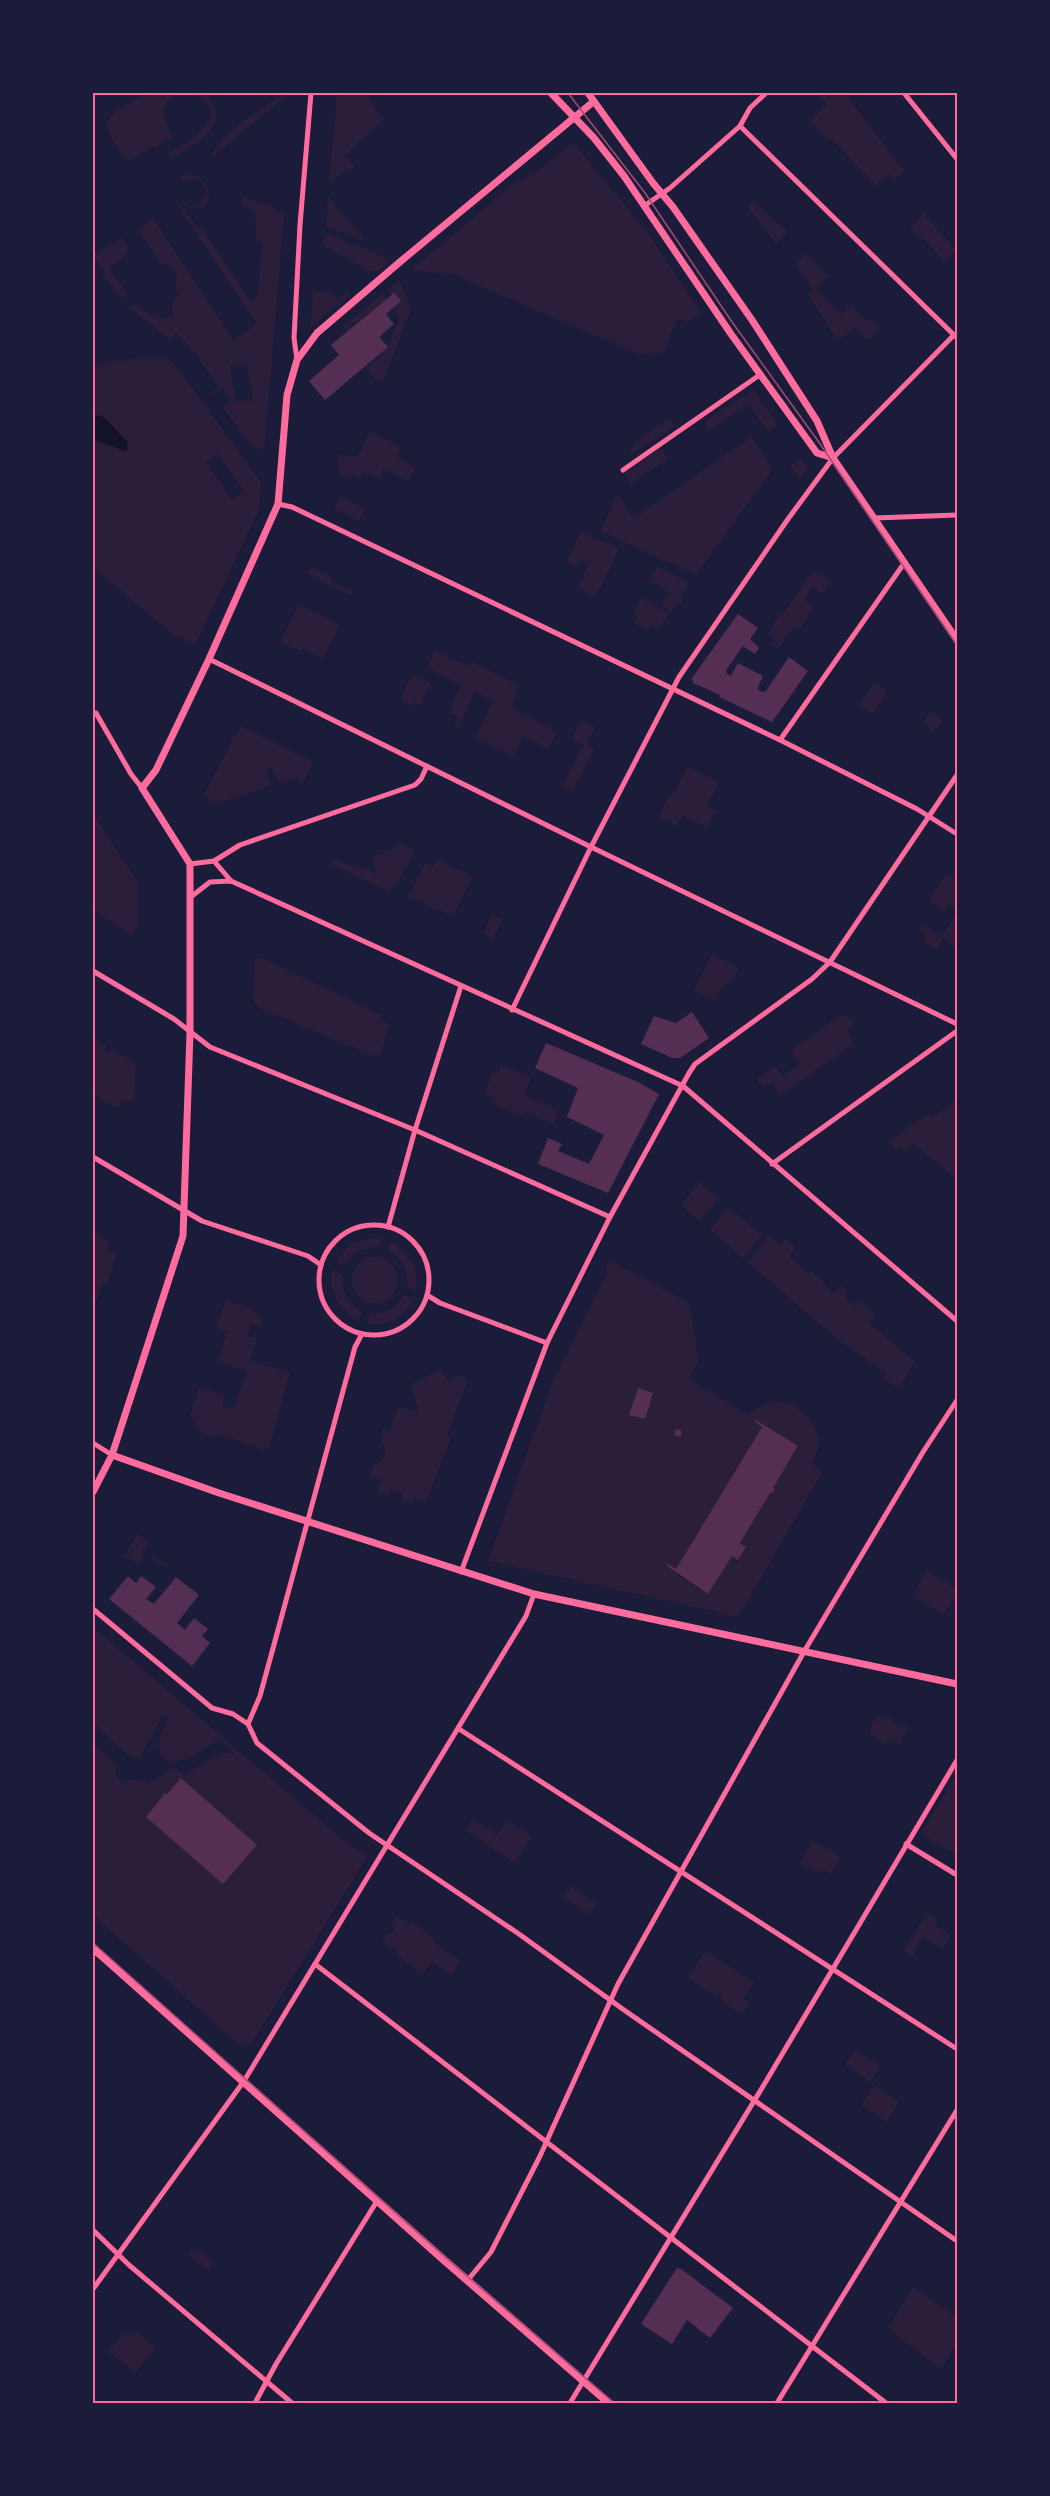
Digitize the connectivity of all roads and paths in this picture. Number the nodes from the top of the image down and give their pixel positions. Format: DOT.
graph roads {
  1 [pos="312,93"];
  2 [pos="551,93"];
  3 [pos="588,93"];
  4 [pos="766,93"];
  5 [pos="904,93"];
  6 [pos="593,102"];
  7 [pos="574,118"];
  8 [pos="740,126"];
  9 [pos="957,159"];
  10 [pos="662,193"];
  11 [pos="644,206"];
  12 [pos="956,336"];
  13 [pos="297,360"];
  14 [pos="761,374"];
  15 [pos="833,458"];
  16 [pos="623,470"];
  17 [pos="278,504"];
  18 [pos="957,515"];
  19 [pos="874,518"];
  20 [pos="905,562"];
  21 [pos="957,640"];
  22 [pos="209,660"];
  23 [pos="672,689"];
  24 [pos="94,713"];
  25 [pos="780,740"];
  26 [pos="427,766"];
  27 [pos="957,775"];
  28 [pos="142,788"];
  29 [pos="927,817"];
  30 [pos="957,834"];
  31 [pos="591,848"];
  32 [pos="214,861"];
  33 [pos="190,864"];
  34 [pos="231,881"];
  35 [pos="192,896"];
  36 [pos="830,962"];
  37 [pos="93,971"];
  38 [pos="461,986"];
  39 [pos="512,1010"];
  40 [pos="957,1024"];
  41 [pos="957,1031"];
  42 [pos="190,1033"];
  43 [pos="682,1086"];
  44 [pos="415,1130"];
  45 [pos="93,1157"];
  46 [pos="772,1164"];
  47 [pos="184,1212"];
  48 [pos="610,1217"];
  49 [pos="388,1227"];
  50 [pos="321,1265"];
  51 [pos="427,1295"];
  52 [pos="957,1321"];
  53 [pos="362,1334"];
  54 [pos="547,1343"];
  55 [pos="957,1400"];
  56 [pos="93,1443"];
  57 [pos="112,1455"];
  58 [pos="93,1492"];
  59 [pos="308,1521"];
  60 [pos="461,1572"];
  61 [pos="534,1594"];
  62 [pos="93,1609"];
  63 [pos="805,1650"];
  64 [pos="957,1684"];
  65 [pos="248,1724"];
  66 [pos="459,1729"];
  67 [pos="957,1760"];
  68 [pos="906,1844"];
  69 [pos="388,1845"];
  70 [pos="682,1872"];
  71 [pos="957,1875"];
  72 [pos="93,1948"];
  73 [pos="315,1964"];
  74 [pos="832,1970"];
  75 [pos="610,2000"];
  76 [pos="957,2049"];
  77 [pos="244,2081"];
  78 [pos="755,2101"];
  79 [pos="957,2110"];
  80 [pos="547,2143"];
  81 [pos="377,2201"];
  82 [pos="901,2201"];
  83 [pos="93,2230"];
  84 [pos="671,2238"];
  85 [pos="957,2241"];
  86 [pos="118,2255"];
  87 [pos="467,2281"];
  88 [pos="93,2289"];
  89 [pos="812,2347"];
  90 [pos="582,2380"];
  91 [pos="267,2381"];
  92 [pos="255,2403"];
  93 [pos="292,2403"];
  94 [pos="570,2403"];
  95 [pos="609,2403"];
  96 [pos="777,2403"];
  97 [pos="886,2403"];
  1 -- 13 [label="street"];
  2 -- 7 [label="street"];
  3 -- 6 [label="street"];
  4 -- 8 [label="street"];
  5 -- 9 [label="street"];
  6 -- 7 [label="street"];
  6 -- 10 [label="street"];
  7 -- 11 [label="street"];
  7 -- 13 [label="street"];
  8 -- 10 [label="street"];
  8 -- 12 [label="street"];
  10 -- 11 [label="street"];
  10 -- 15 [label="street"];
  11 -- 14 [label="street"];
  12 -- 15 [label="street"];
  13 -- 17 [label="street"];
  14 -- 15 [label="street"];
  14 -- 16 [label="street"];
  15 -- 19 [label="street"];
  15 -- 23 [label="street"];
  17 -- 22 [label="street"];
  17 -- 23 [label="street"];
  18 -- 19 [label="street"];
  19 -- 20 [label="street"];
  20 -- 21 [label="street"];
  20 -- 25 [label="street"];
  22 -- 26 [label="street"];
  22 -- 28 [label="street"];
  23 -- 25 [label="street"];
  23 -- 31 [label="street"];
  24 -- 28 [label="street"];
  25 -- 29 [label="street"];
  26 -- 31 [label="street"];
  26 -- 32 [label="street"];
  27 -- 29 [label="street"];
  28 -- 33 [label="street"];
  29 -- 30 [label="street"];
  29 -- 36 [label="street"];
  31 -- 36 [label="street"];
  31 -- 39 [label="street"];
  32 -- 33 [label="street"];
  32 -- 34 [label="street"];
  33 -- 35 [label="street"];
  34 -- 35 [label="street"];
  34 -- 38 [label="street"];
  35 -- 42 [label="street"];
  36 -- 40 [label="street"];
  36 -- 43 [label="street"];
  37 -- 42 [label="street"];
  38 -- 39 [label="street"];
  38 -- 44 [label="street"];
  39 -- 43 [label="street"];
  41 -- 46 [label="street"];
  42 -- 44 [label="street"];
  42 -- 47 [label="street"];
  43 -- 46 [label="street"];
  43 -- 48 [label="street"];
  44 -- 48 [label="street"];
  44 -- 49 [label="street"];
  45 -- 47 [label="street"];
  46 -- 52 [label="street"];
  47 -- 50 [label="street"];
  47 -- 57 [label="street"];
  48 -- 54 [label="street"];
  49 -- 50 [label="street"];
  49 -- 51 [label="street"];
  50 -- 53 [label="street"];
  51 -- 53 [label="street"];
  51 -- 54 [label="street"];
  53 -- 59 [label="street"];
  54 -- 60 [label="street"];
  55 -- 63 [label="street"];
  56 -- 57 [label="street"];
  57 -- 58 [label="street"];
  57 -- 59 [label="street"];
  59 -- 60 [label="street"];
  59 -- 65 [label="street"];
  60 -- 61 [label="street"];
  61 -- 63 [label="street"];
  61 -- 66 [label="street"];
  62 -- 65 [label="street"];
  63 -- 64 [label="street"];
  63 -- 70 [label="street"];
  65 -- 69 [label="street"];
  66 -- 69 [label="street"];
  66 -- 70 [label="street"];
  67 -- 68 [label="street"];
  68 -- 71 [label="street"];
  68 -- 74 [label="street"];
  69 -- 73 [label="street"];
  69 -- 75 [label="street"];
  70 -- 74 [label="street"];
  70 -- 75 [label="street"];
  72 -- 77 [label="main road"];
  73 -- 77 [label="street"];
  73 -- 80 [label="street"];
  74 -- 76 [label="street"];
  74 -- 78 [label="street"];
  75 -- 78 [label="street"];
  75 -- 80 [label="street"];
  77 -- 81 [label="main road"];
  77 -- 86 [label="street"];
  78 -- 82 [label="street"];
  78 -- 84 [label="street"];
  79 -- 82 [label="street"];
  80 -- 84 [label="street"];
  80 -- 87 [label="street"];
  81 -- 87 [label="main road"];
  81 -- 91 [label="street"];
  82 -- 85 [label="street"];
  82 -- 89 [label="street"];
  83 -- 86 [label="street"];
  84 -- 89 [label="street"];
  84 -- 90 [label="street"];
  86 -- 88 [label="street"];
  86 -- 91 [label="street"];
  87 -- 90 [label="main road"];
  89 -- 96 [label="street"];
  89 -- 97 [label="street"];
  90 -- 94 [label="street"];
  90 -- 95 [label="main road"];
  91 -- 92 [label="street"];
  91 -- 93 [label="street"];
}
